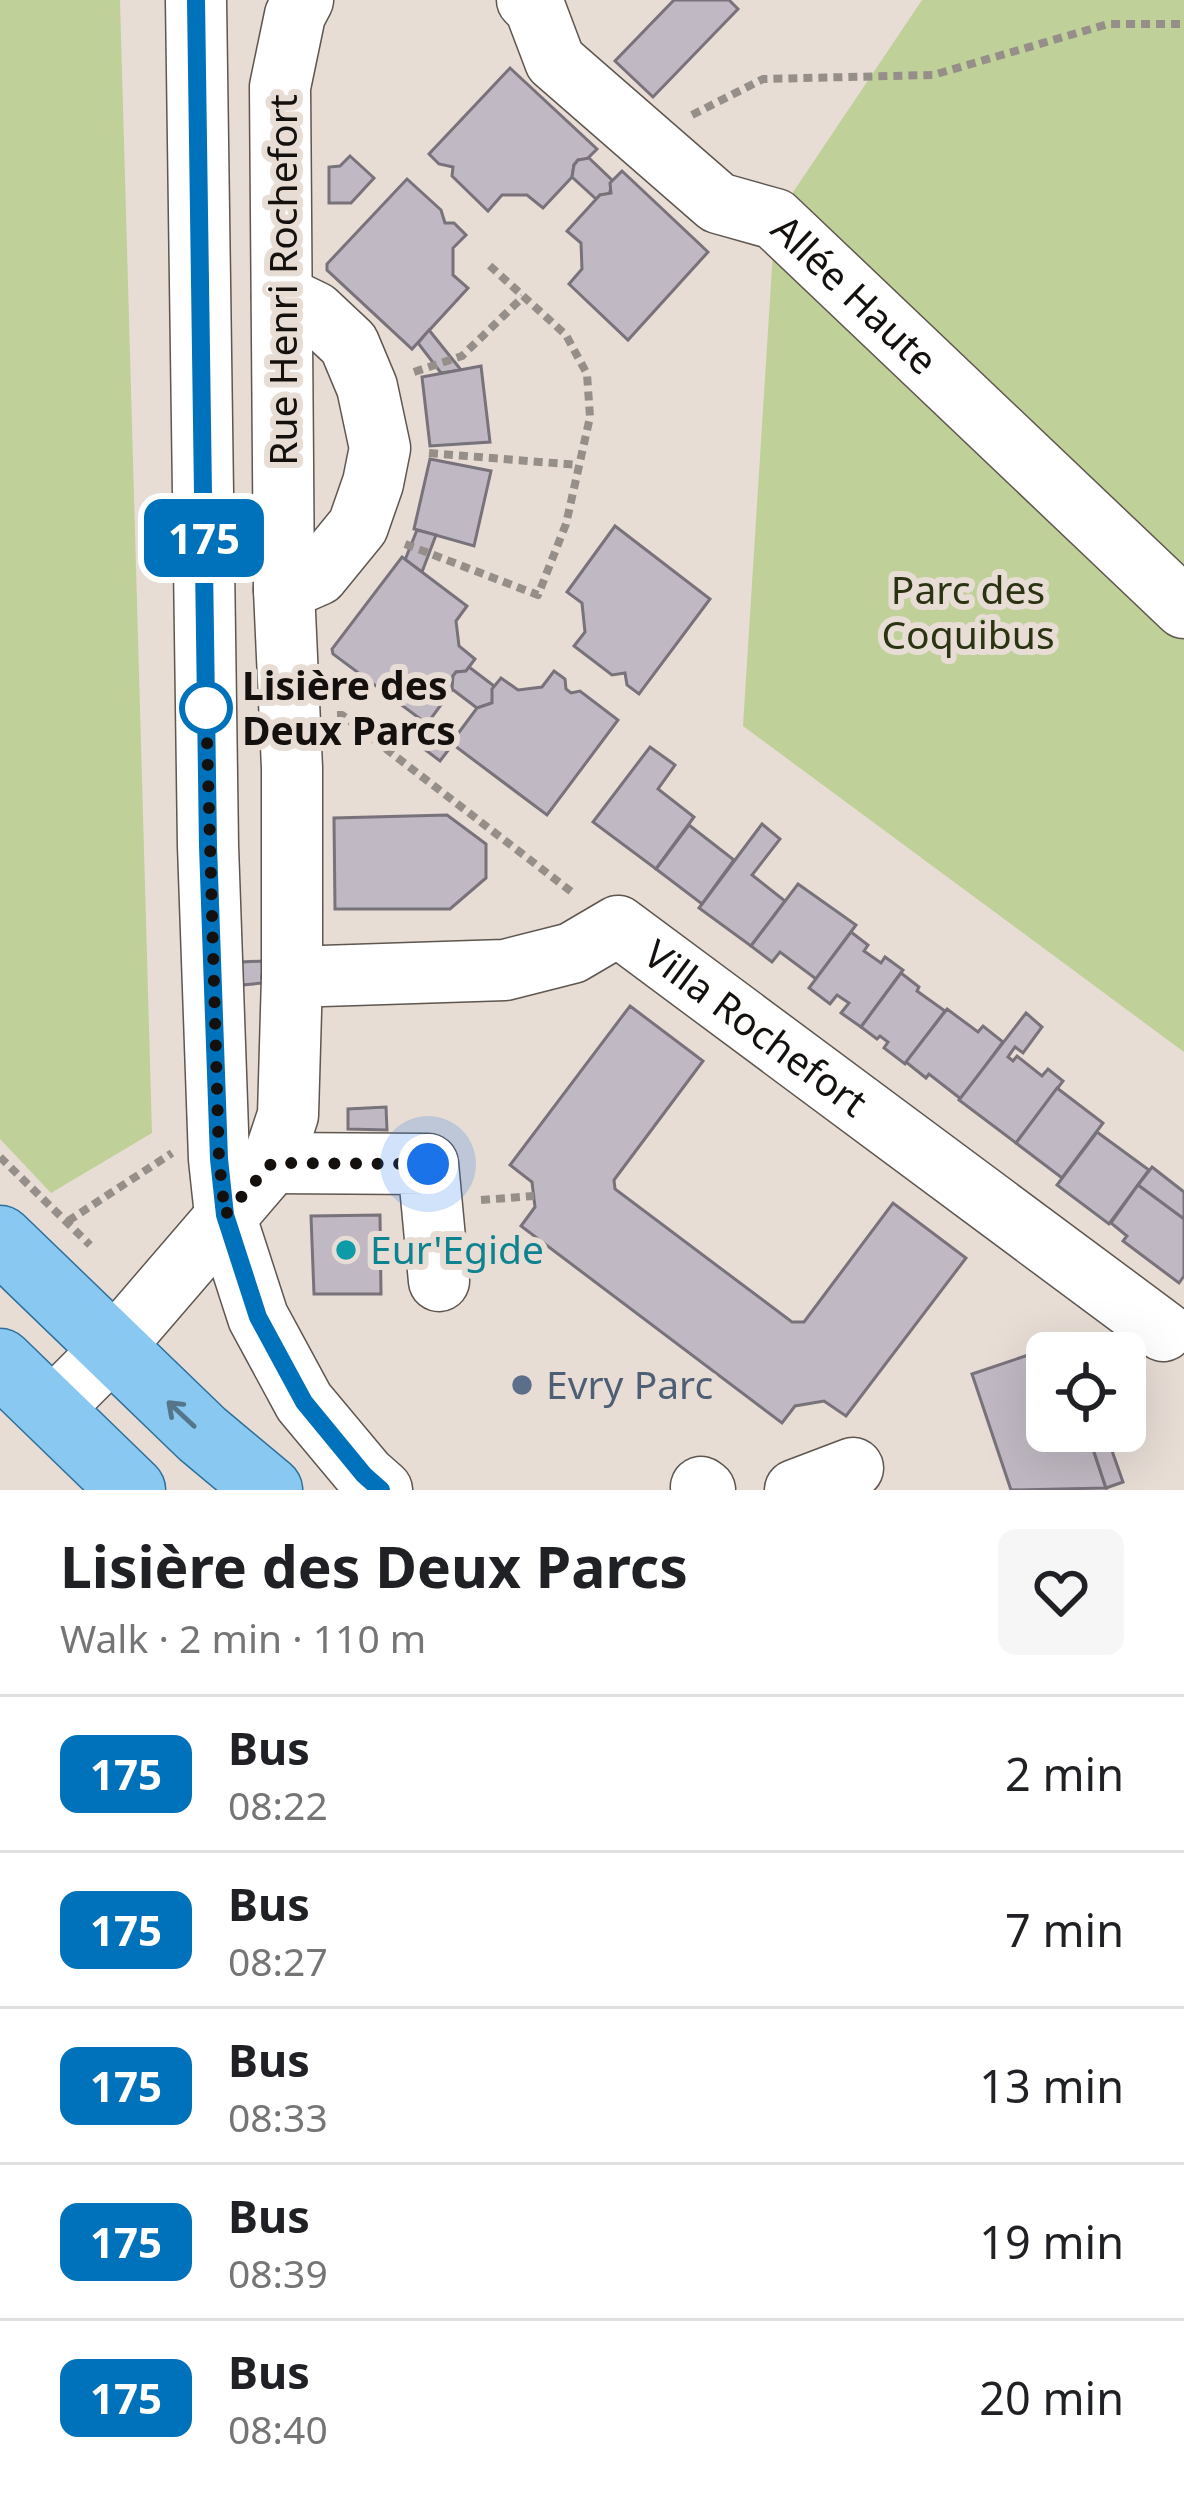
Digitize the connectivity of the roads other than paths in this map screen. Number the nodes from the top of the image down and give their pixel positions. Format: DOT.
graph roads {
  1 [pos="196,0"];
  2 [pos="303,0"];
  3 [pos="527,0"];
  4 [pos="282,296"];
  5 [pos="284,590"];
  6 [pos="1184,608"];
  7 [pos="292,977"];
  8 [pos="272,1163"];
  9 [pos="225,1215"];
  10 [pos="0,1239"];
  11 [pos="439,1282"];
  12 [pos="1162,1331"];
  13 [pos="112,1349"];
  14 [pos="0,1362"];
  15 [pos="50,1411"];
  16 [pos="853,1468"];
  17 [pos="132,1490"];
  18 [pos="269,1490"];
  19 [pos="382,1490"];
  20 [pos="795,1490"];
  1 -- 9 [label="street"];
  2 -- 4 [label="street, Rue Henri Rochefort"];
  3 -- 6 [label="street, Allée Haute"];
  4 -- 5 [label="street, Rue Henri Rochefort"];
  4 -- 5 [label="street"];
  5 -- 7 [label="street, Rue Henri Rochefort"];
  7 -- 8 [label="street, Rue Henri Rochefort"];
  7 -- 12 [label="street, Villa Rochefort"];
  8 -- 9 [label="street, Rue Henri Rochefort"];
  8 -- 11 [label="street"];
  9 -- 13 [label="street, Rue Henri Rochefort"];
  9 -- 19 [label="street"];
  10 -- 13 [label="main road"];
  13 -- 15 [label="street, Rue Henri Rochefort"];
  18 -- 13 [label="main road, one-way"];
  14 -- 15 [label="main road"];
  15 -- 17 [label="main road"];
  16 -- 20 [label="street"];
}
